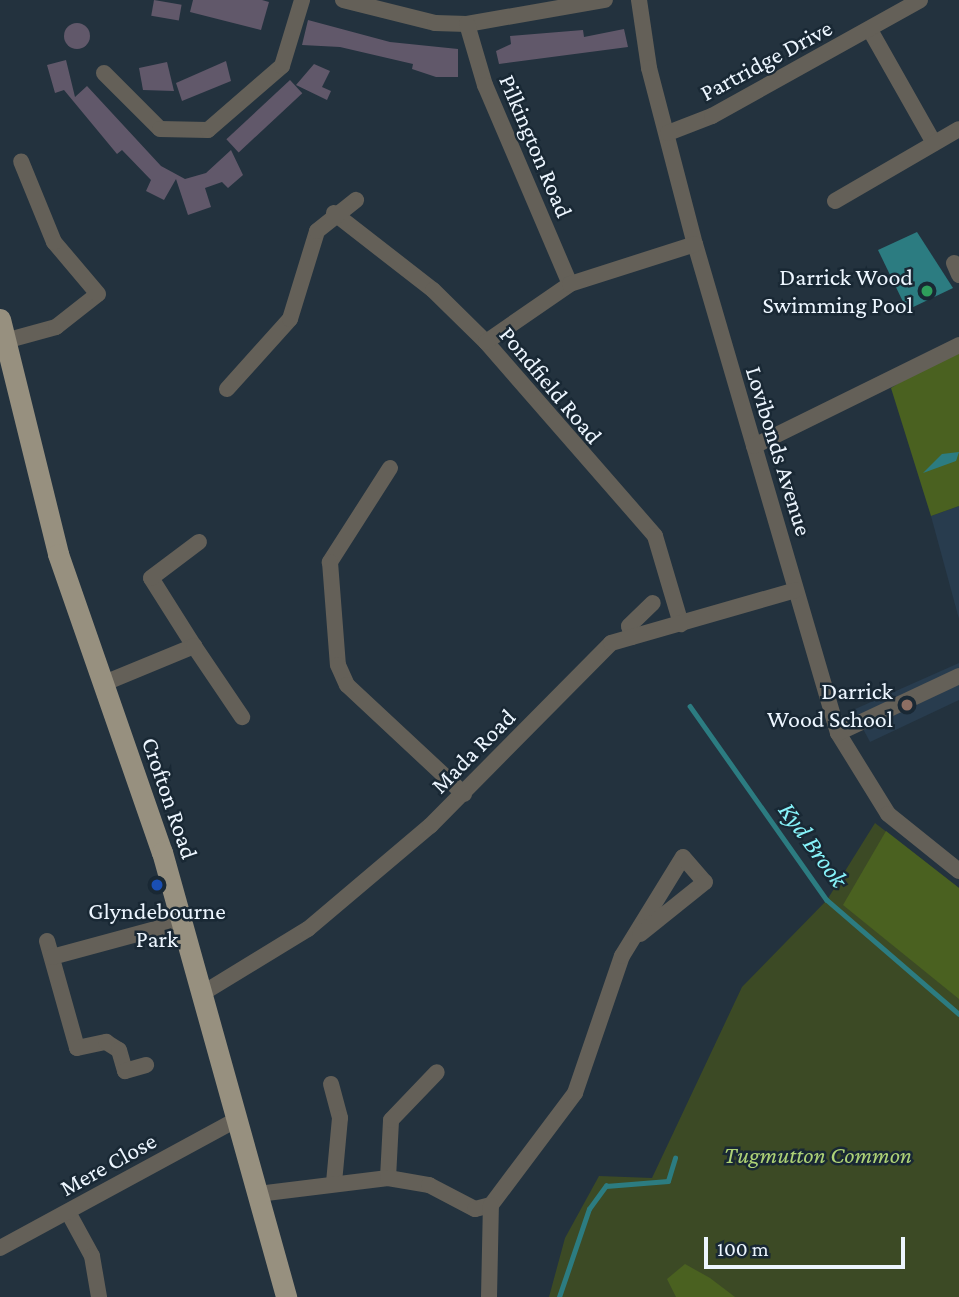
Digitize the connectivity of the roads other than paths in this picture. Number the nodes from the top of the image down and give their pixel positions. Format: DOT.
graph roads {
  1 [pos="303,0"];
  2 [pos="343,0"];
  3 [pos="605,0"];
  4 [pos="639,0"];
  5 [pos="920,0"];
  6 [pos="467,24"];
  7 [pos="870,30"];
  8 [pos="104,73"];
  9 [pos="959,129"];
  10 [pos="668,133"];
  11 [pos="934,143"];
  12 [pos="21,161"];
  13 [pos="356,200"];
  14 [pos="835,201"];
  15 [pos="334,213"];
  16 [pos="695,244"];
  17 [pos="570,284"];
  18 [pos="0,319"];
  19 [pos="485,342"];
  20 [pos="959,345"];
  21 [pos="4,348"];
  22 [pos="227,389"];
  23 [pos="754,446"];
  24 [pos="390,468"];
  25 [pos="199,542"];
  26 [pos="796,590"];
  27 [pos="653,603"];
  28 [pos="681,624"];
  29 [pos="632,638"];
  30 [pos="194,646"];
  31 [pos="959,676"];
  32 [pos="102,684"];
  33 [pos="242,717"];
  34 [pos="838,733"];
  35 [pos="464,794"];
  36 [pos="959,871"];
  37 [pos="183,922"];
  38 [pos="640,934"];
  39 [pos="203,993"];
  40 [pos="146,1065"];
  41 [pos="437,1072"];
  42 [pos="331,1084"];
  43 [pos="239,1119"];
  44 [pos="387,1178"];
  45 [pos="334,1183"];
  46 [pos="258,1194"];
  47 [pos="491,1205"];
  48 [pos="68,1212"];
  49 [pos="0,1248"];
  50 [pos="99,1297"];
  51 [pos="286,1297"];
  52 [pos="489,1297"];
  1 -- 8 [label="street"];
  2 -- 6 [label="street"];
  3 -- 6 [label="street"];
  4 -- 10 [label="street, Lovibonds Avenue"];
  5 -- 7 [label="street, Partridge Drive"];
  6 -- 17 [label="street, Pilkington Road"];
  7 -- 10 [label="street, Partridge Drive"];
  7 -- 11 [label="street"];
  9 -- 11 [label="street"];
  10 -- 16 [label="street, Lovibonds Avenue"];
  11 -- 14 [label="street"];
  12 -- 21 [label="street"];
  13 -- 15 [label="street"];
  15 -- 19 [label="street, Pondfield Road"];
  15 -- 22 [label="street"];
  16 -- 17 [label="street"];
  16 -- 23 [label="street, Lovibonds Avenue"];
  17 -- 19 [label="street"];
  18 -- 21 [label="main road, Crofton Road"];
  19 -- 28 [label="street, Pondfield Road"];
  20 -- 23 [label="street"];
  21 -- 32 [label="main road, Crofton Road"];
  23 -- 26 [label="street, Lovibonds Avenue"];
  24 -- 35 [label="street"];
  25 -- 30 [label="street"];
  26 -- 28 [label="street, Mada Road"];
  26 -- 34 [label="street, Lovibonds Avenue"];
  27 -- 29 [label="street"];
  28 -- 29 [label="street, Mada Road"];
  29 -- 35 [label="street, Mada Road"];
  30 -- 32 [label="street"];
  30 -- 33 [label="street"];
  31 -- 34 [label="street"];
  32 -- 37 [label="main road, Crofton Road"];
  34 -- 36 [label="street, Lovibonds Avenue"];
  35 -- 39 [label="street, Mada Road"];
  37 -- 39 [label="main road, Crofton Road"];
  37 -- 40 [label="street"];
  38 -- 38 [label="street"];
  38 -- 47 [label="street"];
  39 -- 43 [label="main road, Crofton Road"];
  41 -- 44 [label="street"];
  42 -- 45 [label="street"];
  43 -- 46 [label="main road, Crofton Road"];
  43 -- 48 [label="street, Mere Close"];
  44 -- 45 [label="street"];
  44 -- 47 [label="street"];
  45 -- 46 [label="street"];
  46 -- 51 [label="main road, Crofton Road"];
  47 -- 52 [label="street"];
  48 -- 49 [label="street, Mere Close"];
  48 -- 50 [label="street"];
}
